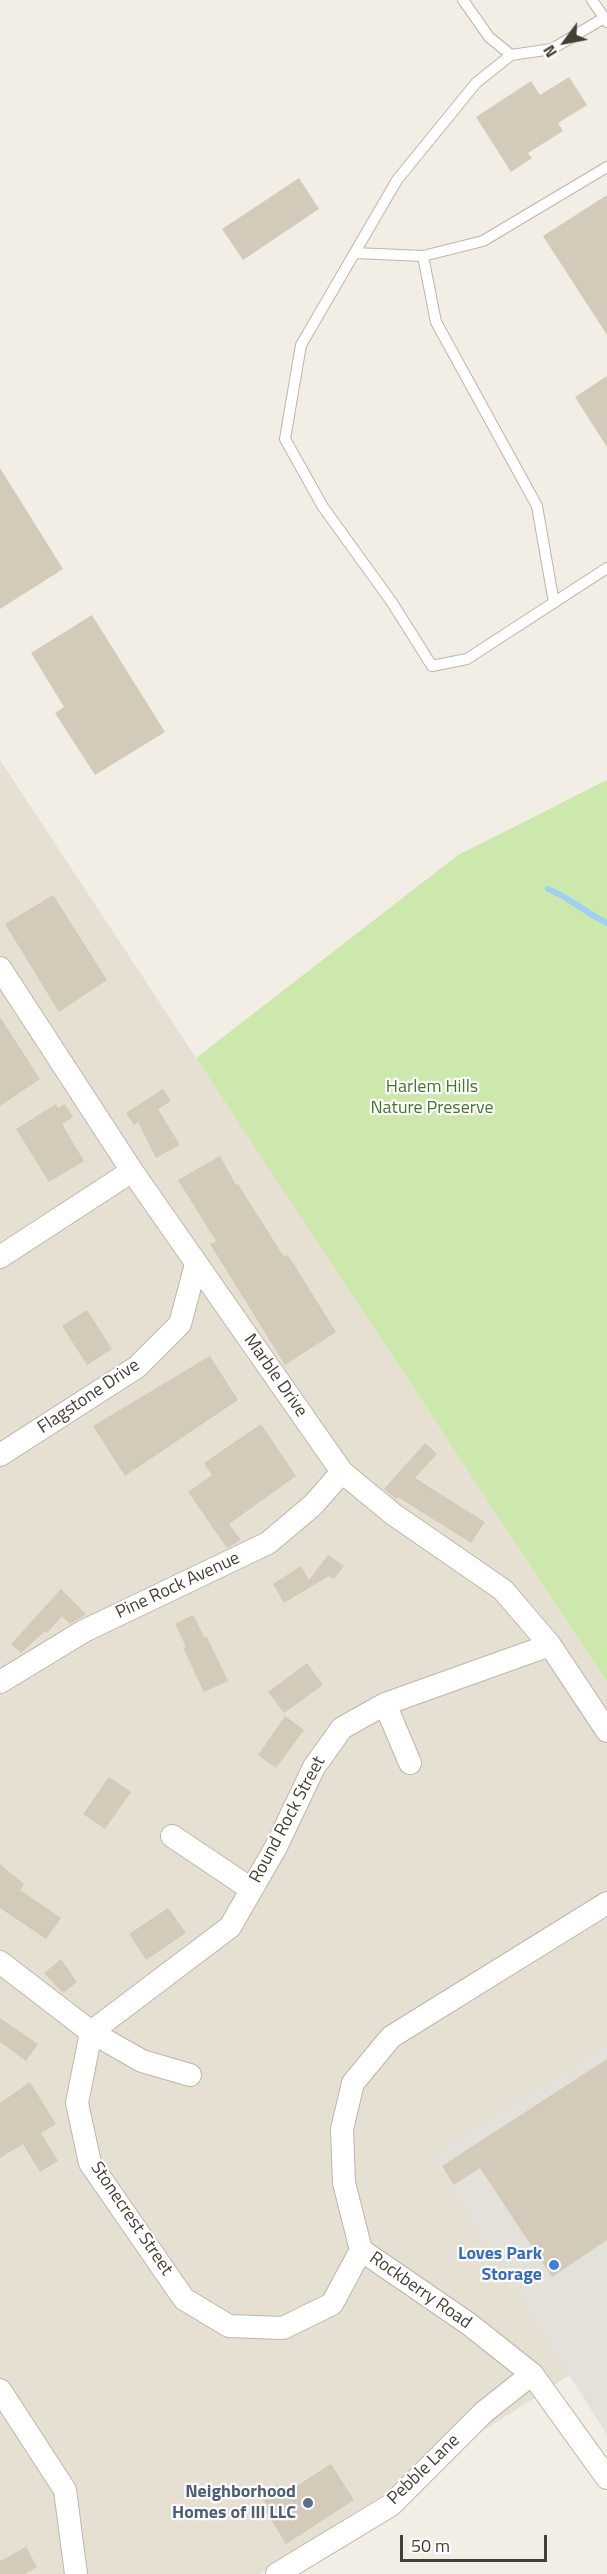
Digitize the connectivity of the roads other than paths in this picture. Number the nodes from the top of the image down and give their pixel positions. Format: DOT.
graph roads {
  1 [pos="463,0"];
  2 [pos="592,0"];
  3 [pos="606,20"];
  4 [pos="511,55"];
  5 [pos="607,166"];
  6 [pos="355,253"];
  7 [pos="423,256"];
  8 [pos="607,568"];
  9 [pos="554,603"];
  10 [pos="0,968"];
  11 [pos="132,1171"];
  12 [pos="0,1257"];
  13 [pos="196,1264"];
  14 [pos="0,1455"];
  15 [pos="342,1472"];
  16 [pos="550,1645"];
  17 [pos="0,1682"];
  18 [pos="385,1704"];
  19 [pos="607,1731"];
  20 [pos="410,1763"];
  21 [pos="172,1836"];
  22 [pos="250,1889"];
  23 [pos="607,1903"];
  24 [pos="0,1962"];
  25 [pos="91,2031"];
  26 [pos="190,2075"];
  27 [pos="362,2250"];
  28 [pos="532,2374"];
  29 [pos="0,2390"];
  30 [pos="607,2478"];
  31 [pos="76,2574"];
  32 [pos="277,2574"];
  1 -- 4 [label="lane"];
  2 -- 3 [label="lane"];
  3 -- 4 [label="lane"];
  4 -- 6 [label="lane"];
  5 -- 7 [label="lane"];
  6 -- 7 [label="lane"];
  6 -- 9 [label="lane"];
  7 -- 9 [label="lane"];
  8 -- 9 [label="lane"];
  10 -- 11 [label="street, Marble Drive"];
  11 -- 12 [label="street"];
  11 -- 13 [label="street, Marble Drive"];
  13 -- 14 [label="street, Flagstone Drive"];
  13 -- 15 [label="street, Marble Drive"];
  15 -- 16 [label="street, Marble Drive"];
  15 -- 17 [label="street, Pine Rock Avenue"];
  16 -- 18 [label="street, Round Rock Street"];
  16 -- 19 [label="street, Marble Drive"];
  18 -- 20 [label="street"];
  18 -- 22 [label="street, Round Rock Street"];
  21 -- 22 [label="street"];
  22 -- 25 [label="street, Round Rock Street"];
  23 -- 27 [label="street, Rockberry Road"];
  24 -- 25 [label="street"];
  25 -- 26 [label="street"];
  25 -- 27 [label="street, Stonecrest Street"];
  27 -- 28 [label="street, Rockberry Road"];
  28 -- 30 [label="street, Rockberry Road"];
  28 -- 32 [label="street, Pebble Lane"];
  29 -- 31 [label="street"];
}
